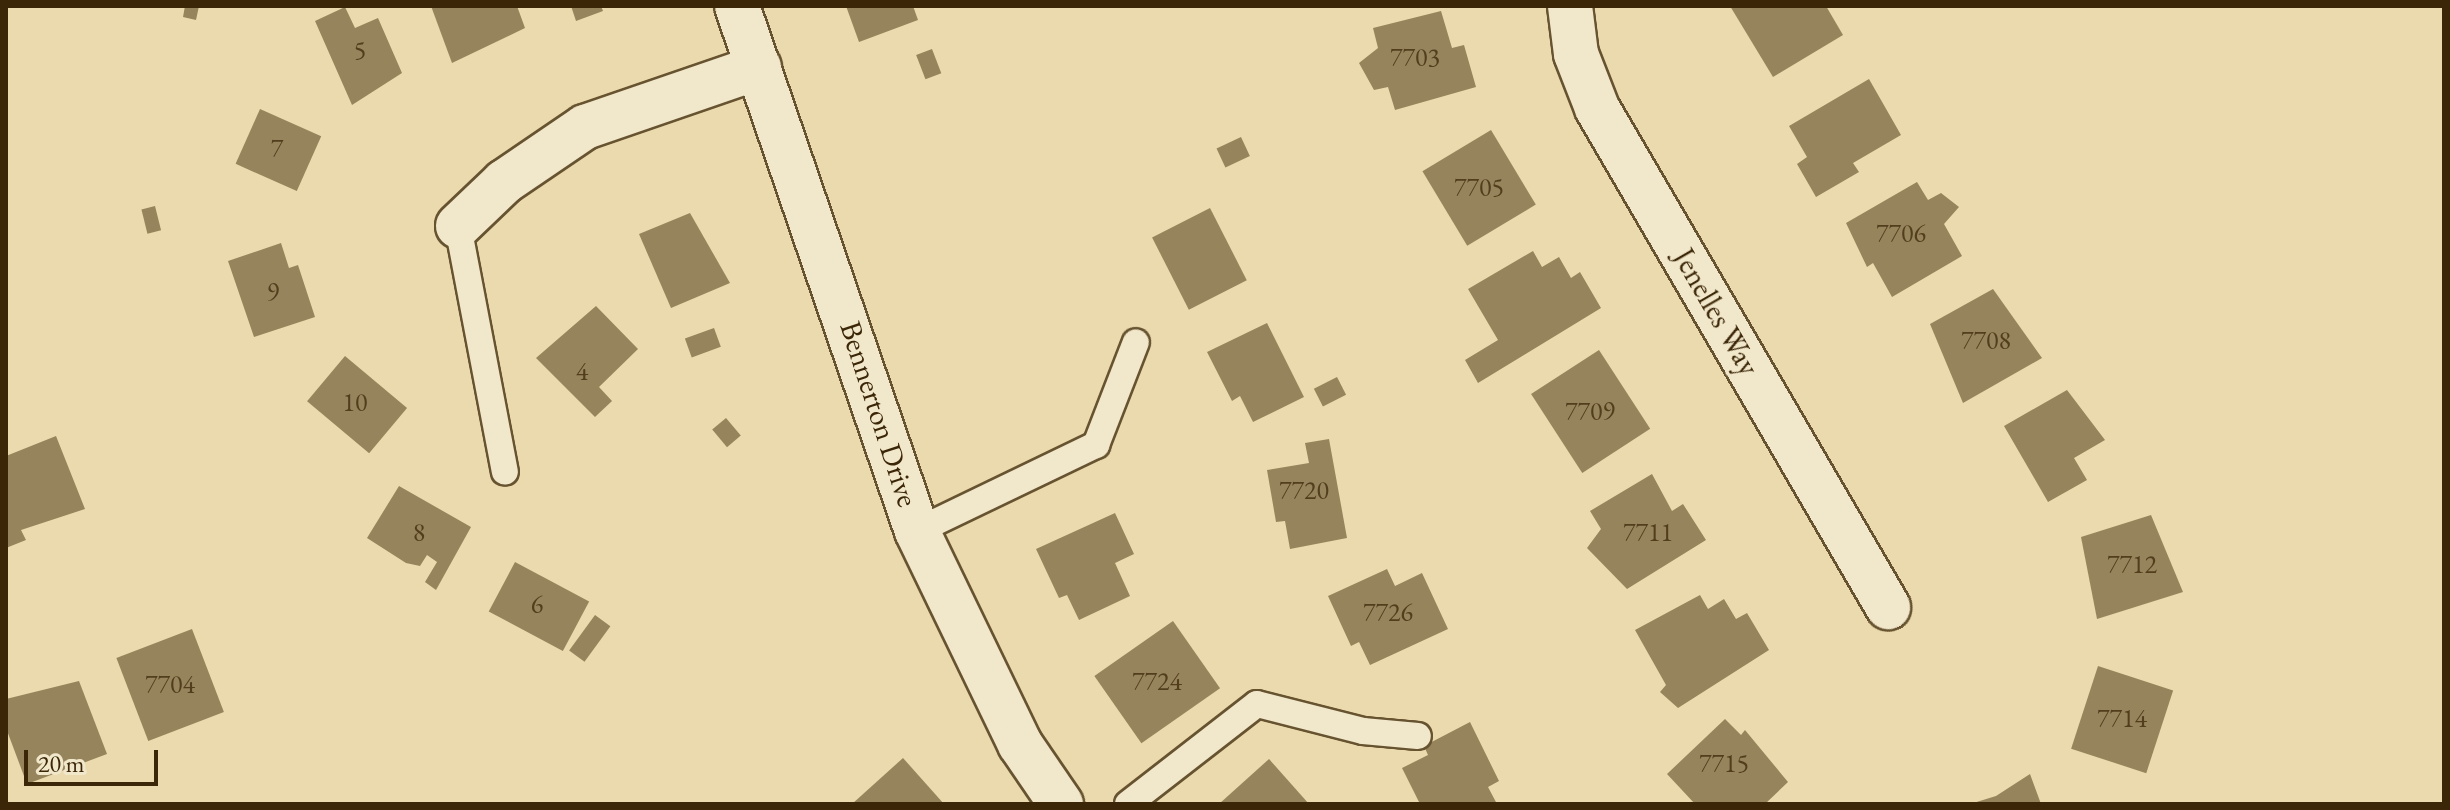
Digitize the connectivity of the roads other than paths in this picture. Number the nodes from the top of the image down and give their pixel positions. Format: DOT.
graph roads {
  1 [pos="737,6"];
  2 [pos="1570,6"];
  3 [pos="759,67"];
  4 [pos="458,226"];
  5 [pos="1136,342"];
  6 [pos="505,472"];
  7 [pos="917,531"];
  8 [pos="1888,607"];
  9 [pos="1418,736"];
  10 [pos="1061,804"];
  11 [pos="1128,804"];
  1 -- 3 [label="street, Bennerton Drive"];
  2 -- 8 [label="street, Jenelles Way"];
  3 -- 4 [label="street"];
  3 -- 7 [label="street, Bennerton Drive"];
  4 -- 6 [label="lane"];
  5 -- 7 [label="lane"];
  7 -- 10 [label="street, Bennerton Drive"];
  9 -- 11 [label="lane"];
}
